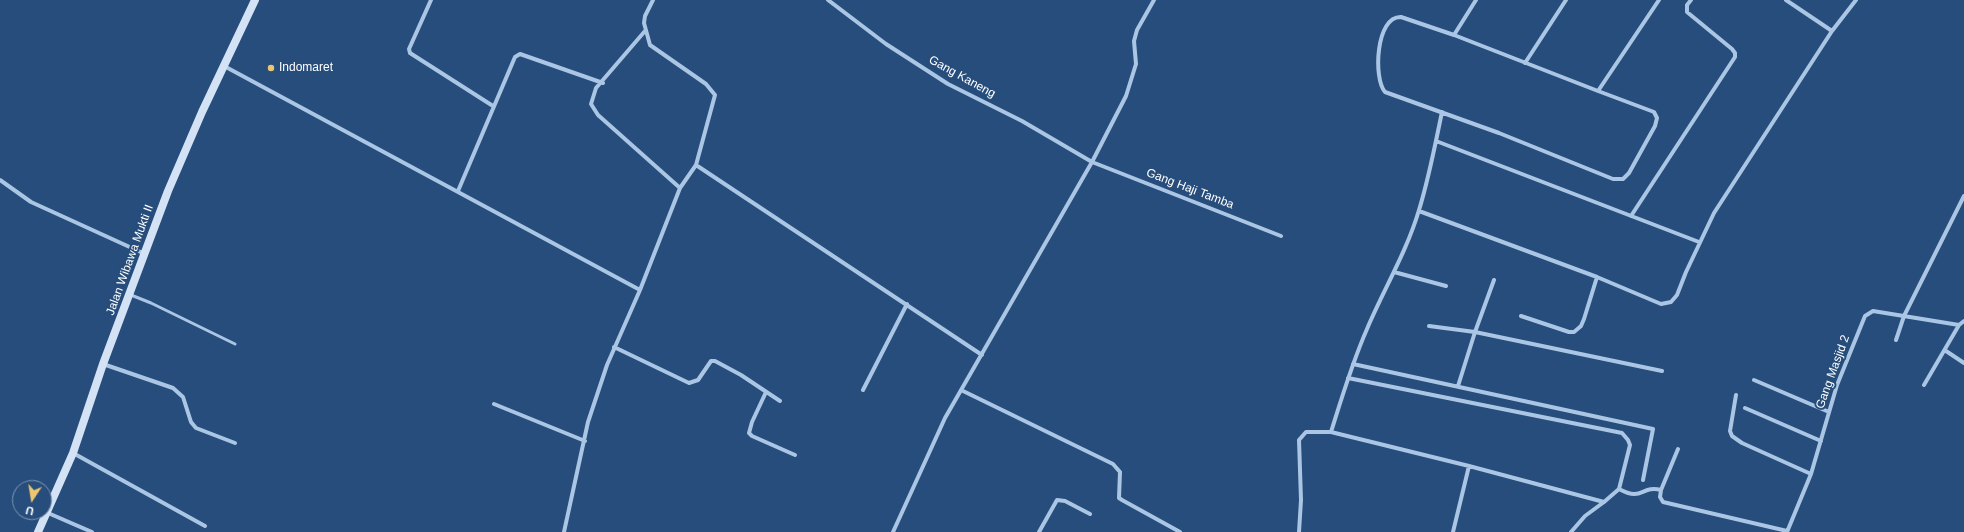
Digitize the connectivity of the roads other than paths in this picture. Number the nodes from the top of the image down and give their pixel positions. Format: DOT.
graph roads {
  1 [pos="255,0"];
  2 [pos="431,0"];
  3 [pos="653,0"];
  4 [pos="828,0"];
  5 [pos="1154,0"];
  6 [pos="1476,0"];
  7 [pos="1566,0"];
  8 [pos="1659,0"];
  9 [pos="1691,0"];
  10 [pos="1786,0"];
  11 [pos="1856,0"];
  12 [pos="646,31"];
  13 [pos="1832,31"];
  14 [pos="1454,35"];
  15 [pos="1525,63"];
  16 [pos="223,66"];
  17 [pos="603,83"];
  18 [pos="1598,92"];
  19 [pos="493,106"];
  20 [pos="1442,112"];
  21 [pos="1436,141"];
  22 [pos="1092,162"];
  23 [pos="696,165"];
  24 [pos="0,180"];
  25 [pos="680,188"];
  26 [pos="458,191"];
  27 [pos="1964,196"];
  28 [pos="1419,211"];
  29 [pos="1631,216"];
  30 [pos="1281,236"];
  31 [pos="1699,242"];
  32 [pos="145,254"];
  33 [pos="1394,272"];
  34 [pos="1597,277"];
  35 [pos="1494,280"];
  36 [pos="1446,286"];
  37 [pos="640,290"];
  38 [pos="131,295"];
  39 [pos="907,304"];
  40 [pos="1521,316"];
  41 [pos="1904,316"];
  42 [pos="1964,321"];
  43 [pos="1959,325"];
  44 [pos="1429,326"];
  45 [pos="1475,332"];
  46 [pos="1896,340"];
  47 [pos="235,344"];
  48 [pos="614,347"];
  49 [pos="1946,351"];
  50 [pos="982,355"];
  51 [pos="1964,363"];
  52 [pos="103,364"];
  53 [pos="1353,364"];
  54 [pos="1662,371"];
  55 [pos="1348,378"];
  56 [pos="1754,380"];
  57 [pos="1924,385"];
  58 [pos="1458,386"];
  59 [pos="863,390"];
  60 [pos="961,390"];
  61 [pos="766,392"];
  62 [pos="1736,395"];
  63 [pos="780,401"];
  64 [pos="494,404"];
  65 [pos="1745,408"];
  66 [pos="1829,412"];
  67 [pos="1331,432"];
  68 [pos="585,441"];
  69 [pos="1821,441"];
  70 [pos="235,443"];
  71 [pos="1678,449"];
  72 [pos="73,453"];
  73 [pos="795,455"];
  74 [pos="1469,466"];
  75 [pos="1811,474"];
  76 [pos="1643,480"];
  77 [pos="1619,489"];
  78 [pos="1662,490"];
  79 [pos="1604,502"];
  80 [pos="52,503"];
  81 [pos="1090,514"];
  82 [pos="52,515"];
  83 [pos="44,520"];
  84 [pos="205,526"];
  85 [pos="38,532"];
  86 [pos="92,532"];
  87 [pos="564,532"];
  88 [pos="893,532"];
  89 [pos="1038,532"];
  90 [pos="1180,532"];
  91 [pos="1299,532"];
  92 [pos="1453,532"];
  93 [pos="1570,532"];
  94 [pos="1787,532"];
  1 -- 16 [label="main road, Jalan Wibawa Mukti II"];
  2 -- 19 [label="street"];
  3 -- 12 [label="street"];
  4 -- 22 [label="street, Gang Kaneng"];
  5 -- 22 [label="street"];
  6 -- 14 [label="street"];
  7 -- 15 [label="street"];
  8 -- 18 [label="street"];
  9 -- 29 [label="street"];
  10 -- 13 [label="street"];
  11 -- 13 [label="street"];
  12 -- 17 [label="street"];
  12 -- 23 [label="street"];
  13 -- 31 [label="street"];
  14 -- 15 [label="street"];
  14 -- 20 [label="street"];
  15 -- 18 [label="street"];
  16 -- 26 [label="street"];
  16 -- 32 [label="main road, Jalan Wibawa Mukti II"];
  17 -- 19 [label="street"];
  17 -- 25 [label="street"];
  18 -- 20 [label="street"];
  19 -- 26 [label="street"];
  20 -- 21 [label="street"];
  21 -- 28 [label="street"];
  21 -- 29 [label="street"];
  22 -- 30 [label="street, Gang Haji Tamba"];
  22 -- 50 [label="street"];
  23 -- 25 [label="street"];
  23 -- 39 [label="street"];
  24 -- 32 [label="street"];
  25 -- 37 [label="street"];
  26 -- 37 [label="street"];
  27 -- 41 [label="street"];
  28 -- 33 [label="street"];
  28 -- 34 [label="street"];
  29 -- 31 [label="street"];
  31 -- 34 [label="street"];
  32 -- 38 [label="main road, Jalan Wibawa Mukti II"];
  33 -- 36 [label="street"];
  33 -- 53 [label="street"];
  34 -- 40 [label="street"];
  35 -- 45 [label="street"];
  37 -- 48 [label="street"];
  38 -- 47 [label="lane"];
  38 -- 52 [label="main road, Jalan Wibawa Mukti II"];
  39 -- 50 [label="street"];
  39 -- 59 [label="street"];
  41 -- 43 [label="street, Gang Masjid 2"];
  41 -- 46 [label="street"];
  41 -- 66 [label="street, Gang Masjid 2"];
  42 -- 43 [label="street"];
  43 -- 49 [label="street"];
  44 -- 45 [label="street"];
  45 -- 54 [label="street"];
  45 -- 58 [label="street"];
  48 -- 61 [label="street"];
  48 -- 68 [label="street"];
  49 -- 51 [label="street"];
  49 -- 57 [label="street"];
  50 -- 60 [label="street"];
  52 -- 70 [label="street"];
  52 -- 72 [label="main road, Jalan Wibawa Mukti II"];
  53 -- 55 [label="street"];
  53 -- 58 [label="street"];
  55 -- 67 [label="street"];
  55 -- 77 [label="street"];
  56 -- 66 [label="street"];
  58 -- 76 [label="street"];
  60 -- 88 [label="street"];
  60 -- 90 [label="street"];
  61 -- 63 [label="street"];
  61 -- 73 [label="street"];
  62 -- 75 [label="street"];
  64 -- 68 [label="street"];
  65 -- 69 [label="street"];
  66 -- 69 [label="street, Gang Masjid 2"];
  67 -- 74 [label="street"];
  67 -- 91 [label="street"];
  68 -- 87 [label="street"];
  69 -- 75 [label="street, Gang Masjid 2"];
  71 -- 78 [label="street"];
  72 -- 80 [label="main road, Jalan Wibawa Mukti II"];
  72 -- 84 [label="street"];
  74 -- 79 [label="street"];
  74 -- 92 [label="street"];
  75 -- 94 [label="street, Gang Masjid 2"];
  77 -- 78 [label="street"];
  77 -- 79 [label="street"];
  78 -- 94 [label="street"];
  79 -- 93 [label="street"];
  81 -- 89 [label="street"];
  82 -- 86 [label="street"];
  83 -- 85 [label="main road, Jalan Wibawa Mukti II"];
}
